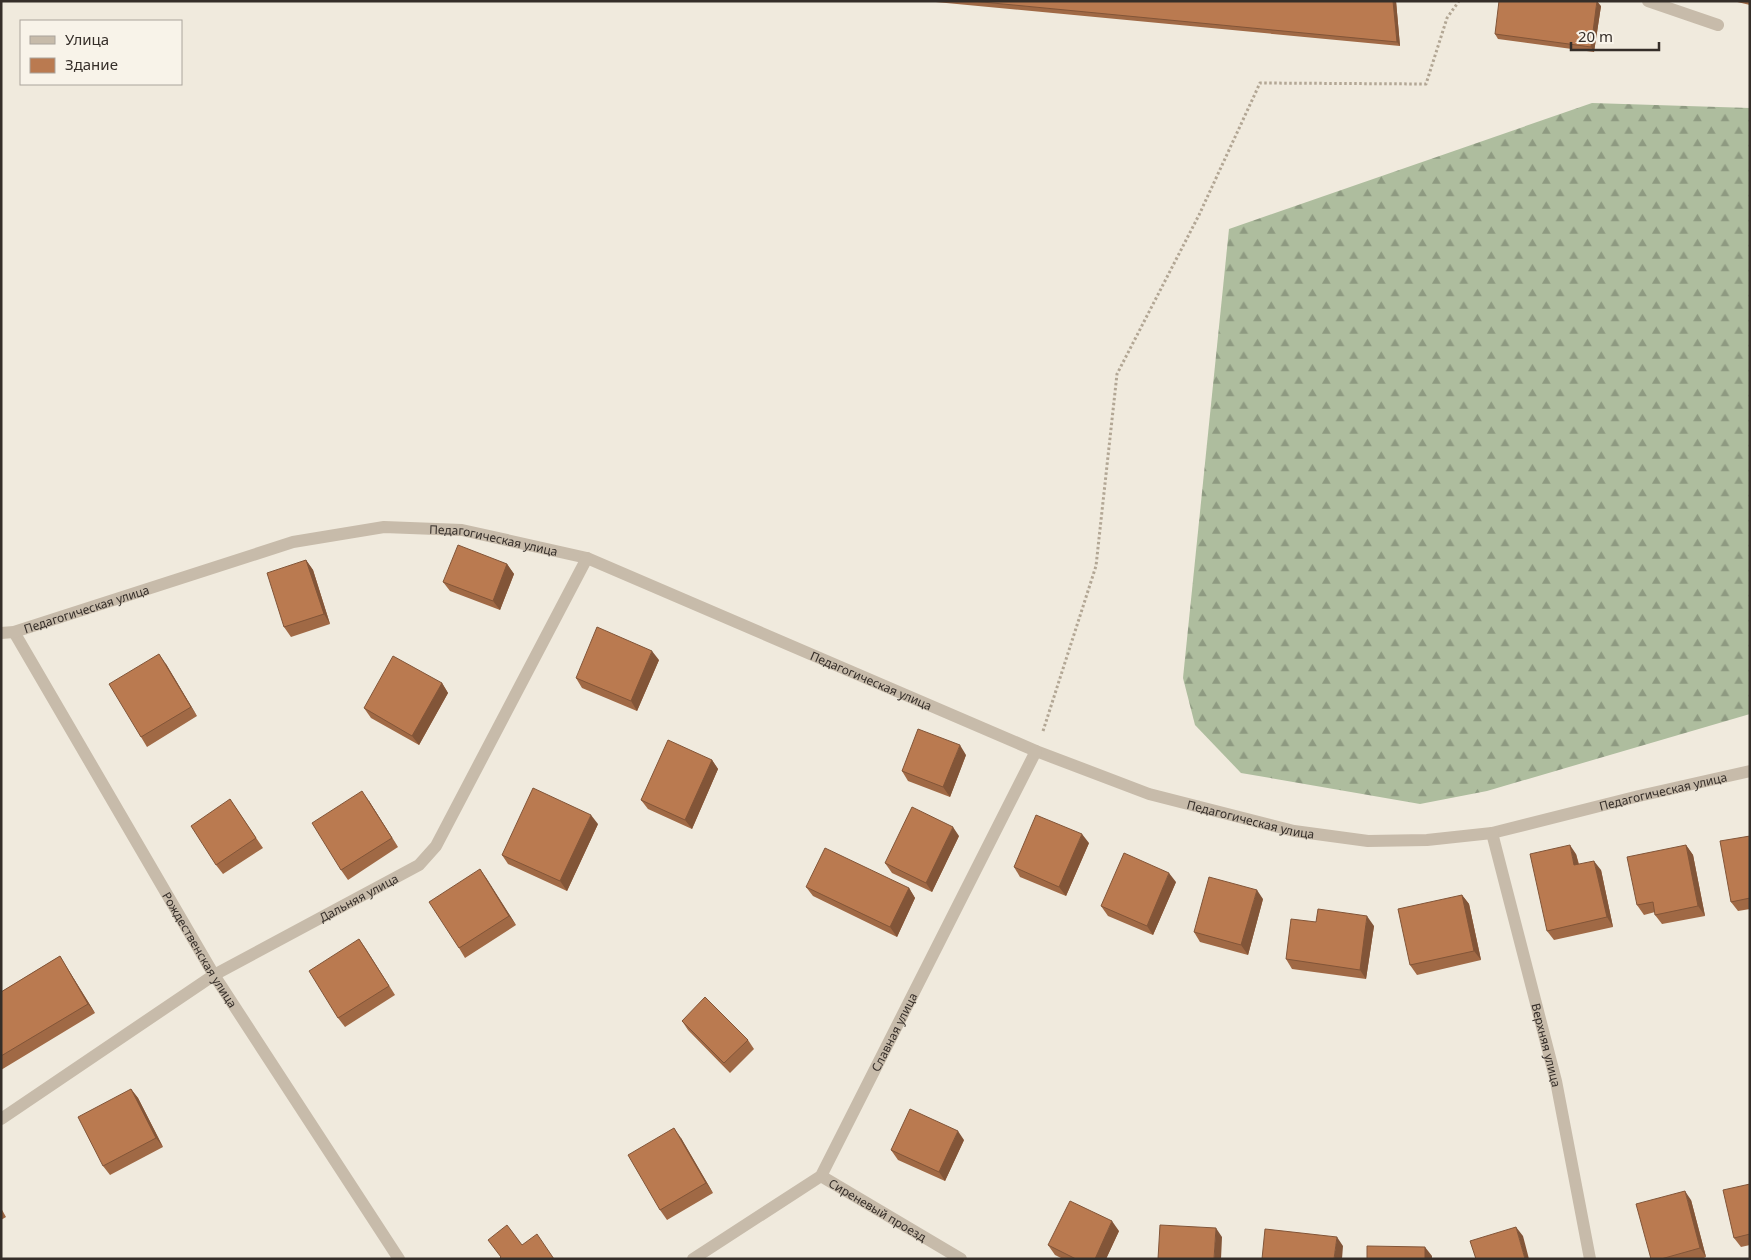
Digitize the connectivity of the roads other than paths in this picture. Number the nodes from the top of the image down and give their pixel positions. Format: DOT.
graph roads {
  1 [pos="1648,1"];
  2 [pos="1718,24"];
  3 [pos="587,558"];
  4 [pos="1,632"];
  5 [pos="14,632"];
  6 [pos="1036,751"];
  7 [pos="1750,771"];
  8 [pos="1492,833"];
  9 [pos="214,975"];
  10 [pos="1,1119"];
  11 [pos="822,1176"];
  12 [pos="399,1259"];
  13 [pos="692,1259"];
  14 [pos="961,1259"];
  15 [pos="1590,1259"];
  1 -- 2 [label="street"];
  3 -- 5 [label="street, Педагогическая улица"];
  3 -- 6 [label="street, Педагогическая улица"];
  3 -- 9 [label="street, Дальняя улица"];
  4 -- 5 [label="street, Педагогическая улица"];
  5 -- 9 [label="street, Рождественская улица"];
  6 -- 8 [label="street, Педагогическая улица"];
  6 -- 11 [label="street, Славная улица"];
  7 -- 8 [label="street, Педагогическая улица"];
  8 -- 15 [label="street, Верхняя улица"];
  9 -- 10 [label="street, Дальняя улица"];
  9 -- 12 [label="street, Рождественская улица"];
  11 -- 13 [label="street"];
  11 -- 14 [label="street, Сиреневый проезд"];
}
